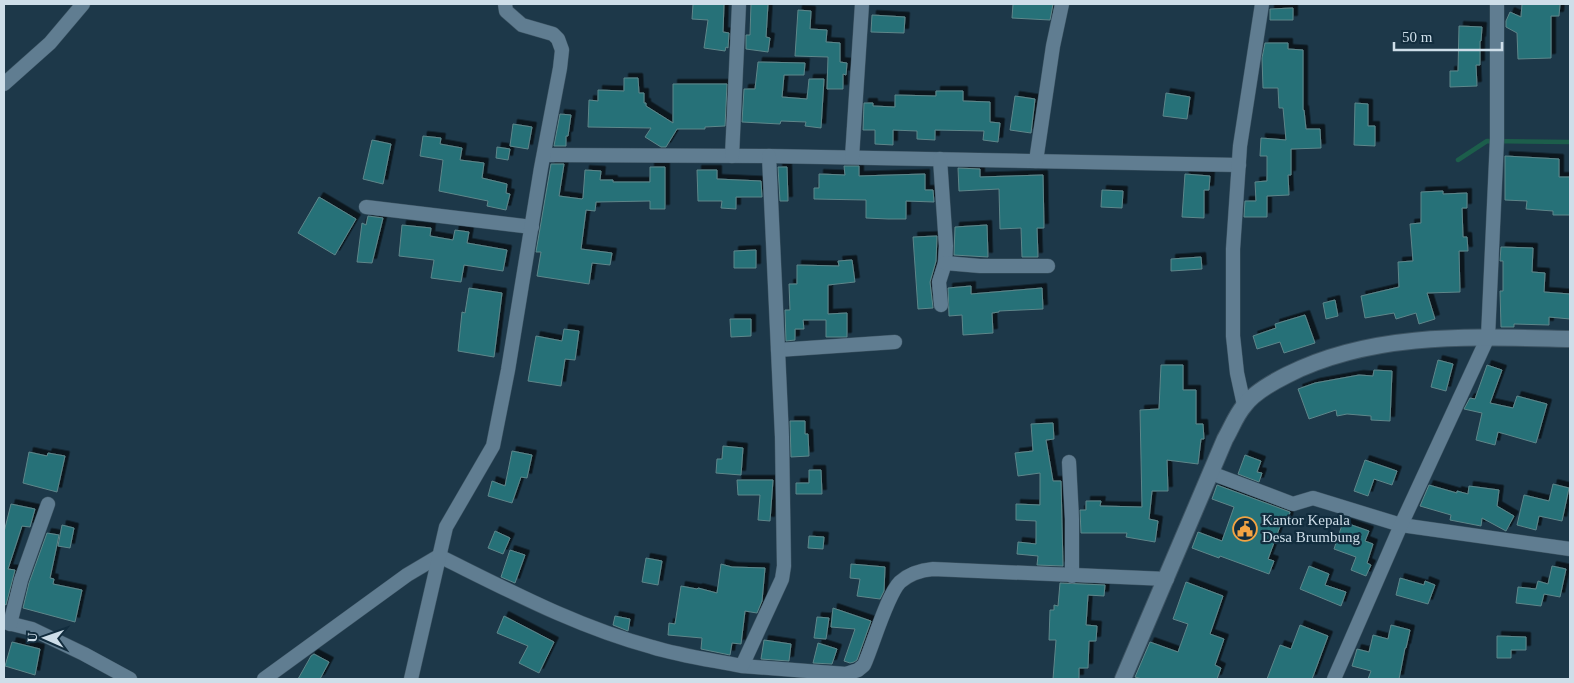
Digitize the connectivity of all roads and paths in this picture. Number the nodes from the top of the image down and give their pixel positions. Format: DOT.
graph roads {
  1 [pos="83,4"];
  2 [pos="505,4"];
  3 [pos="738,4"];
  4 [pos="862,4"];
  5 [pos="1062,4"];
  6 [pos="1262,4"];
  7 [pos="1497,4"];
  8 [pos="4,84"];
  9 [pos="544,155"];
  10 [pos="732,156"];
  11 [pos="769,156"];
  12 [pos="852,157"];
  13 [pos="940,159"];
  14 [pos="1036,161"];
  15 [pos="1239,165"];
  16 [pos="366,206"];
  17 [pos="532,228"];
  18 [pos="945,263"];
  19 [pos="1048,266"];
  20 [pos="941,305"];
  21 [pos="1488,337"];
  22 [pos="1570,338"];
  23 [pos="895,342"];
  24 [pos="778,350"];
  25 [pos="1244,405"];
  26 [pos="1070,462"];
  27 [pos="1212,473"];
  28 [pos="48,504"];
  29 [pos="1401,525"];
  30 [pos="1570,549"];
  31 [pos="438,556"];
  32 [pos="1072,576"];
  33 [pos="1167,579"];
  34 [pos="7,623"];
  35 [pos="742,666"];
  36 [pos="130,679"];
  37 [pos="264,679"];
  38 [pos="411,679"];
  39 [pos="1123,679"];
  40 [pos="1334,679"];
  1 -- 8 [label="street"];
  2 -- 9 [label="street"];
  3 -- 10 [label="street"];
  4 -- 12 [label="street"];
  5 -- 14 [label="street"];
  6 -- 15 [label="street"];
  7 -- 21 [label="street"];
  9 -- 10 [label="street"];
  9 -- 17 [label="street"];
  10 -- 11 [label="street"];
  11 -- 12 [label="street"];
  11 -- 24 [label="street"];
  12 -- 13 [label="street"];
  13 -- 14 [label="street"];
  13 -- 18 [label="street"];
  14 -- 15 [label="street"];
  15 -- 25 [label="street"];
  16 -- 17 [label="street"];
  17 -- 31 [label="street"];
  18 -- 19 [label="street"];
  18 -- 20 [label="street"];
  21 -- 22 [label="street"];
  21 -- 25 [label="street"];
  21 -- 29 [label="street"];
  23 -- 24 [label="street"];
  24 -- 35 [label="street"];
  25 -- 27 [label="street"];
  26 -- 32 [label="street"];
  27 -- 29 [label="street"];
  27 -- 33 [label="street"];
  28 -- 34 [label="street"];
  29 -- 30 [label="street"];
  29 -- 40 [label="street"];
  31 -- 35 [label="street"];
  31 -- 37 [label="street"];
  31 -- 38 [label="street"];
  32 -- 33 [label="street"];
  32 -- 35 [label="street"];
  33 -- 39 [label="street"];
  34 -- 36 [label="street"];
}
